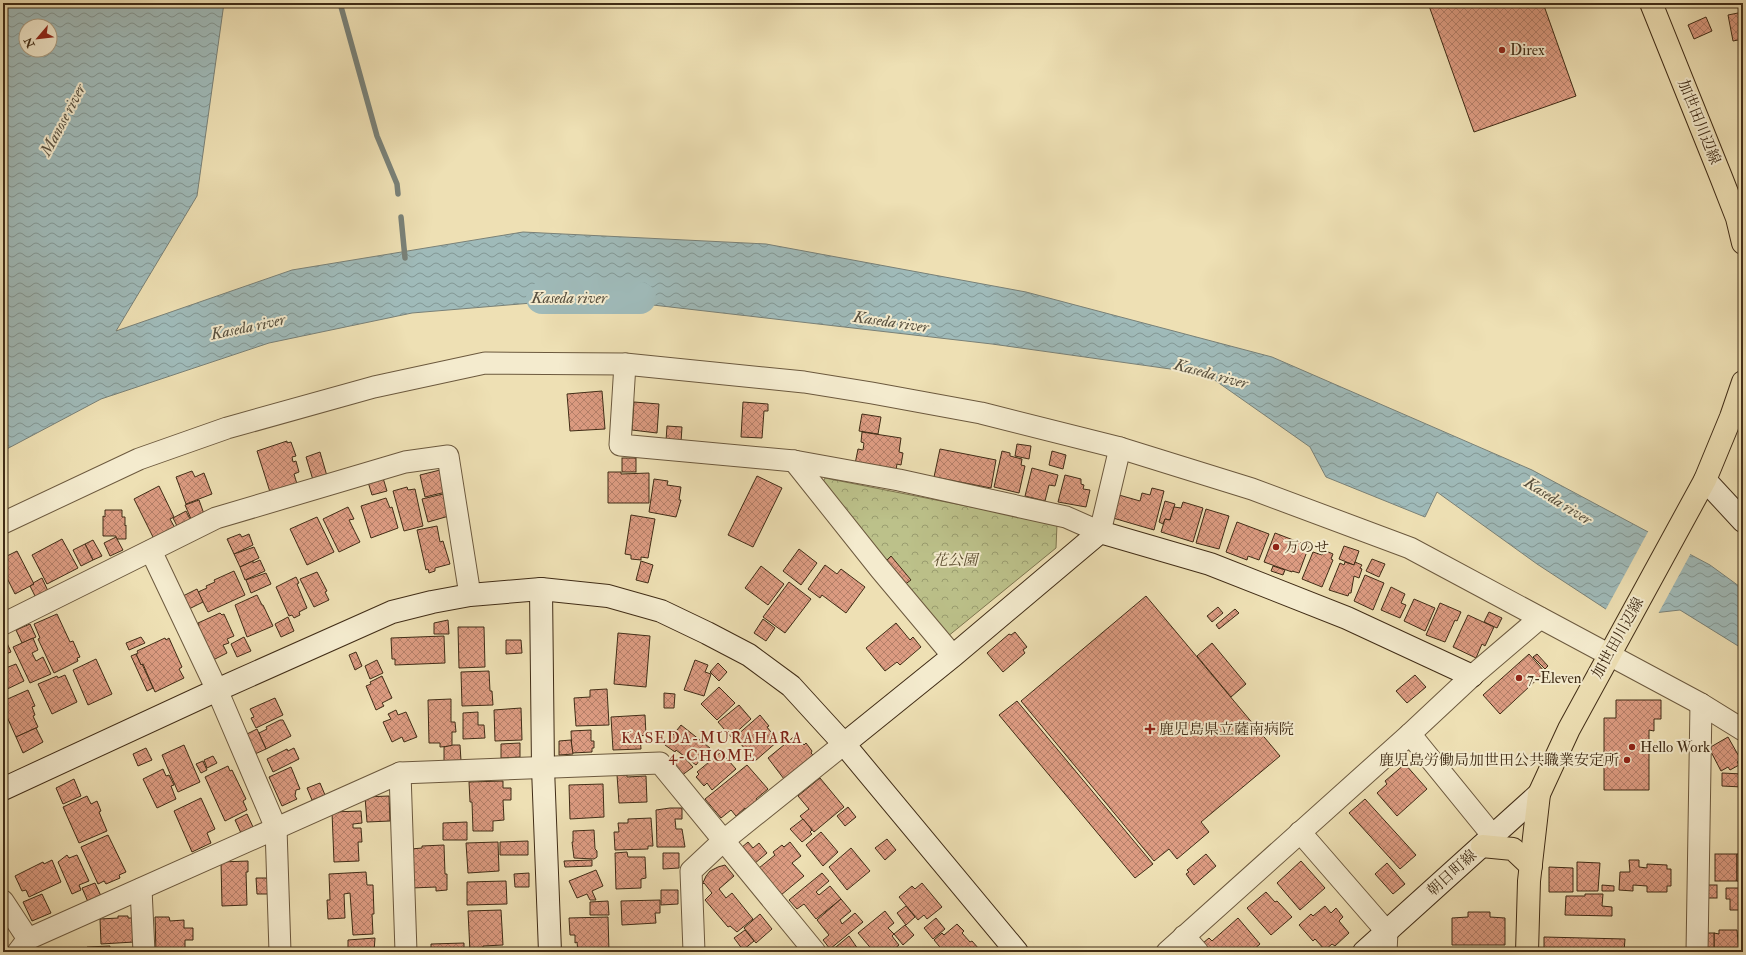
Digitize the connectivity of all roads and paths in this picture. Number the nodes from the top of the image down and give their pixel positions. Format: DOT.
graph roads {
  1 [pos="1651,3"];
  2 [pos="1743,243"];
  3 [pos="625,364"];
  4 [pos="1743,382"];
  5 [pos="1120,448"];
  6 [pos="794,461"];
  7 [pos="1705,480"];
  8 [pos="1743,521"];
  9 [pos="3,523"];
  10 [pos="1100,532"];
  11 [pos="151,551"];
  12 [pos="541,589"];
  13 [pos="470,595"];
  14 [pos="1540,618"];
  15 [pos="3,624"];
  16 [pos="1614,647"];
  17 [pos="953,656"];
  18 [pos="1472,676"];
  19 [pos="217,690"];
  20 [pos="1701,704"];
  21 [pos="1743,730"];
  22 [pos="1410,734"];
  23 [pos="844,744"];
  24 [pos="543,768"];
  25 [pos="400,773"];
  26 [pos="3,789"];
  27 [pos="1539,794"];
  28 [pos="276,828"];
  29 [pos="1300,832"];
  30 [pos="724,841"];
  31 [pos="1487,841"];
  32 [pos="1531,866"];
  33 [pos="141,889"];
  34 [pos="3,901"];
  35 [pos="1184,936"];
  36 [pos="1386,942"];
  37 [pos="23,945"];
  38 [pos="144,952"];
  39 [pos="280,952"];
  40 [pos="406,952"];
  41 [pos="550,952"];
  42 [pos="694,952"];
  43 [pos="815,952"];
  44 [pos="1017,952"];
  45 [pos="1167,952"];
  46 [pos="1198,952"];
  47 [pos="1364,952"];
  48 [pos="1527,952"];
  49 [pos="1698,952"];
  1 -- 2 [label="main road, 加世田川辺線"];
  3 -- 5 [label="street"];
  3 -- 6 [label="street"];
  3 -- 9 [label="street"];
  4 -- 7 [label="main road, 加世田川辺線"];
  5 -- 10 [label="street"];
  5 -- 14 [label="street"];
  6 -- 10 [label="street"];
  6 -- 17 [label="street"];
  7 -- 8 [label="street"];
  7 -- 16 [label="main road, 加世田川辺線"];
  10 -- 17 [label="street"];
  10 -- 18 [label="street"];
  11 -- 13 [label="street"];
  11 -- 15 [label="street"];
  11 -- 19 [label="street"];
  12 -- 13 [label="street"];
  12 -- 23 [label="street"];
  12 -- 24 [label="street"];
  13 -- 19 [label="street"];
  14 -- 16 [label="street"];
  14 -- 18 [label="street"];
  16 -- 20 [label="street"];
  16 -- 27 [label="main road, 加世田川辺線"];
  17 -- 23 [label="street"];
  18 -- 22 [label="street"];
  19 -- 26 [label="street"];
  19 -- 28 [label="street"];
  20 -- 21 [label="street"];
  20 -- 49 [label="street"];
  22 -- 29 [label="street"];
  22 -- 31 [label="street"];
  23 -- 30 [label="street"];
  23 -- 44 [label="street"];
  24 -- 25 [label="street"];
  24 -- 30 [label="street"];
  24 -- 41 [label="street"];
  25 -- 28 [label="street"];
  25 -- 40 [label="street"];
  27 -- 31 [label="street, 朝日町線"];
  27 -- 32 [label="main road, 加世田川辺線"];
  28 -- 33 [label="street"];
  28 -- 39 [label="street"];
  29 -- 35 [label="street"];
  29 -- 36 [label="street"];
  30 -- 42 [label="street"];
  30 -- 43 [label="street"];
  31 -- 32 [label="main road"];
  31 -- 36 [label="street, 朝日町線"];
  32 -- 48 [label="main road, 加世田川辺線"];
  33 -- 37 [label="street"];
  33 -- 38 [label="street"];
  34 -- 37 [label="street"];
  35 -- 45 [label="street"];
  35 -- 46 [label="street"];
  36 -- 47 [label="street, 朝日町線"];
}
